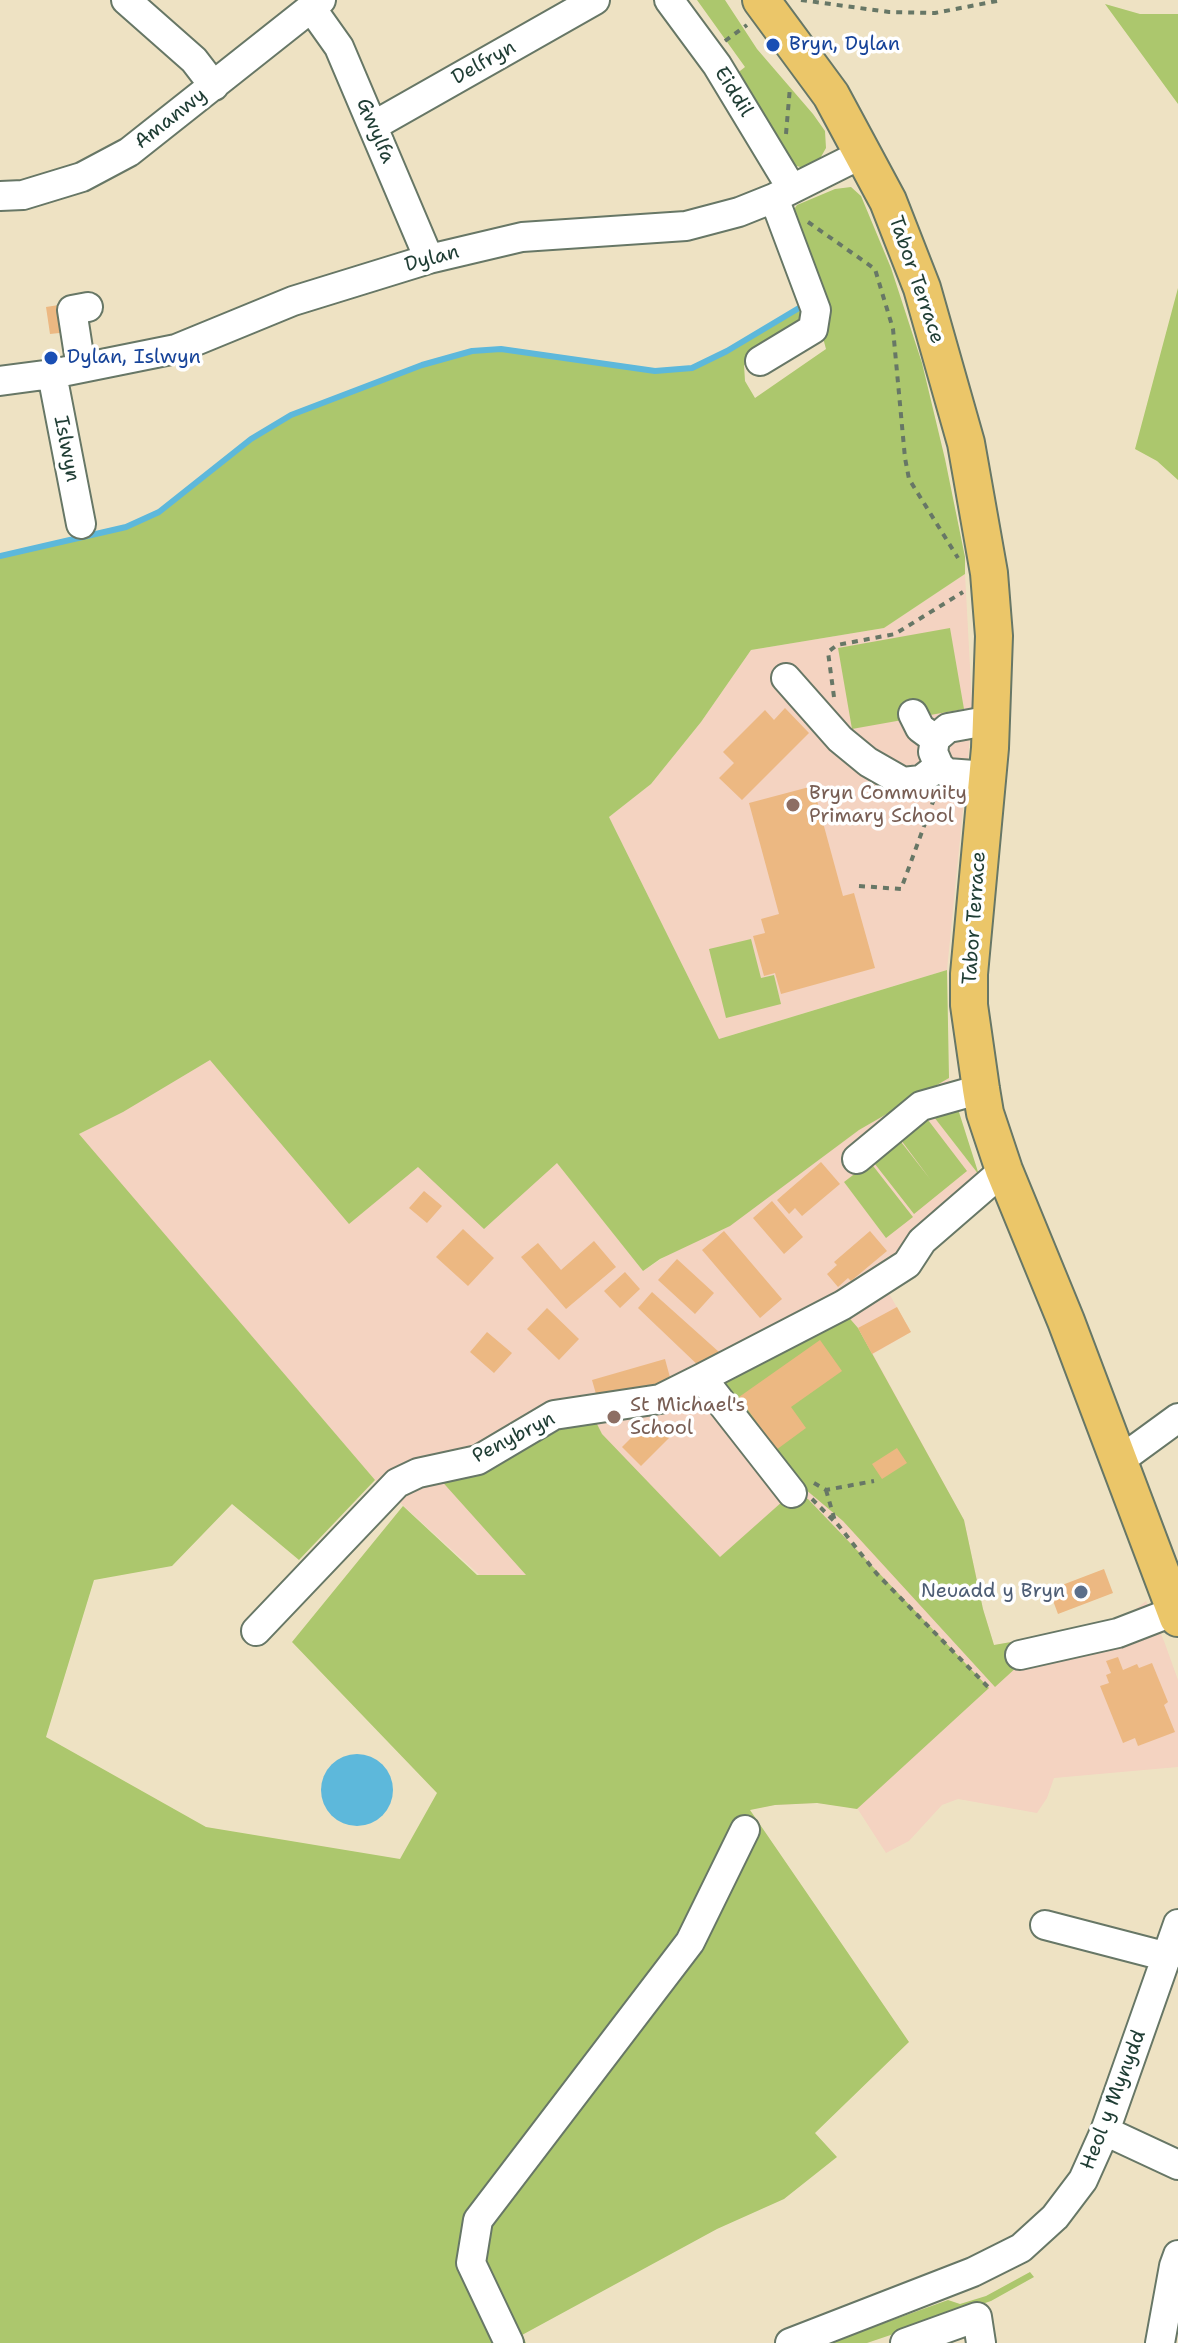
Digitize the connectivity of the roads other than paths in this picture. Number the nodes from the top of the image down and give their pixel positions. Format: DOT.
graph roads {
  1 [pos="126,0"];
  2 [pos="595,0"];
  3 [pos="669,0"];
  4 [pos="777,3"];
  5 [pos="316,4"];
  6 [pos="214,86"];
  7 [pos="373,126"];
  8 [pos="864,153"];
  9 [pos="783,193"];
  10 [pos="0,196"];
  11 [pos="429,259"];
  12 [pos="88,307"];
  13 [pos="760,361"];
  14 [pos="81,368"];
  15 [pos="52,374"];
  16 [pos="0,381"];
  17 [pos="81,524"];
  18 [pos="786,678"];
  19 [pos="913,714"];
  20 [pos="992,720"];
  21 [pos="938,765"];
  22 [pos="987,776"];
  23 [pos="981,1089"];
  24 [pos="857,1159"];
  25 [pos="1004,1170"];
  26 [pos="702,1378"];
  27 [pos="1178,1418"];
  28 [pos="1119,1461"];
  29 [pos="792,1493"];
  30 [pos="1177,1615"];
  31 [pos="256,1631"];
  32 [pos="1020,1655"];
  33 [pos="745,1830"];
  34 [pos="1178,1924"];
  35 [pos="1045,1925"];
  36 [pos="1168,1957"];
  37 [pos="1105,2131"];
  38 [pos="1178,2165"];
  39 [pos="1178,2255"];
  40 [pos="794,2342"];
  41 [pos="509,2343"];
  42 [pos="905,2343"];
  43 [pos="981,2343"];
  44 [pos="1160,2343"];
  1 -- 6 [label="street"];
  2 -- 7 [label="street, Delfryn"];
  3 -- 9 [label="street, Eiddil"];
  4 -- 8 [label="main road, Tabor Terrace"];
  5 -- 6 [label="street, Amanwy"];
  5 -- 7 [label="street, Gwylfa"];
  6 -- 10 [label="street, Amanwy"];
  7 -- 11 [label="street, Gwylfa"];
  8 -- 9 [label="street, Dylan"];
  8 -- 20 [label="main road, Tabor Terrace"];
  9 -- 11 [label="street, Dylan"];
  9 -- 13 [label="street, Eiddil"];
  11 -- 14 [label="street, Dylan"];
  12 -- 14 [label="street"];
  14 -- 15 [label="street, Dylan"];
  15 -- 16 [label="street, Dylan"];
  15 -- 17 [label="street, Islwyn"];
  18 -- 21 [label="street"];
  19 -- 21 [label="street"];
  20 -- 21 [label="street"];
  20 -- 22 [label="main road, Tabor Terrace"];
  21 -- 22 [label="street"];
  22 -- 23 [label="main road, Tabor Terrace"];
  23 -- 24 [label="street"];
  23 -- 25 [label="main road, Tabor Terrace"];
  25 -- 26 [label="street, Penybryn"];
  25 -- 28 [label="main road, Tabor Terrace"];
  26 -- 29 [label="street"];
  26 -- 31 [label="street, Penybryn"];
  27 -- 28 [label="street"];
  28 -- 30 [label="main road, Tabor Terrace"];
  30 -- 32 [label="street"];
  33 -- 41 [label="street"];
  34 -- 36 [label="street, Heol y Mynydd"];
  35 -- 36 [label="street"];
  36 -- 37 [label="street, Heol y Mynydd"];
  37 -- 38 [label="street"];
  37 -- 40 [label="street, Heol y Mynydd"];
  39 -- 44 [label="street"];
  42 -- 43 [label="street"];
}
